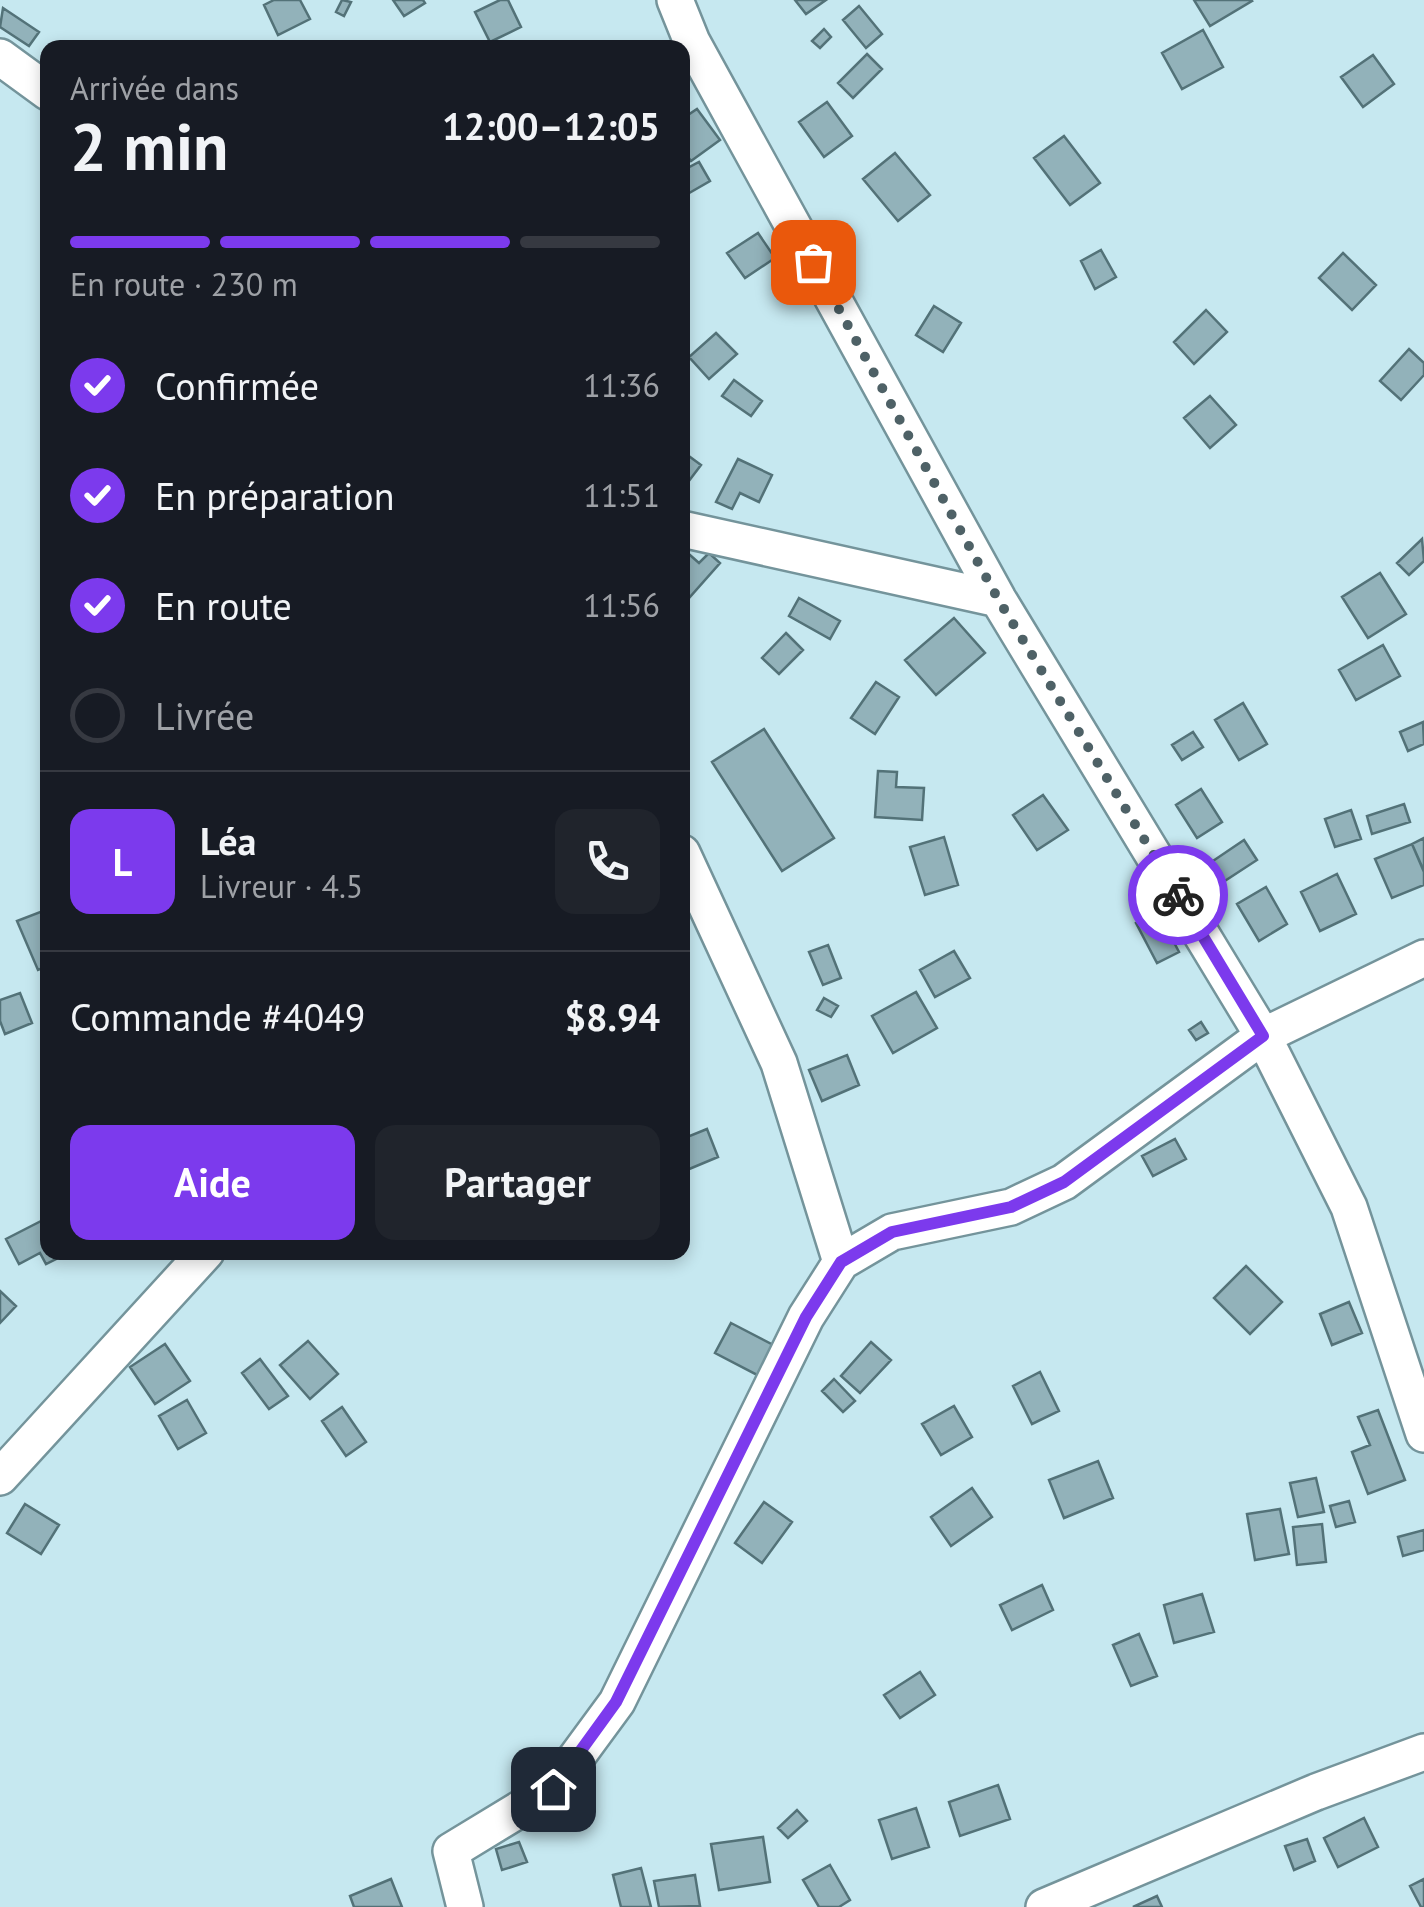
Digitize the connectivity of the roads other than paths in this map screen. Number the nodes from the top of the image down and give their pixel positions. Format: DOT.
graph roads {
  1 [pos="675,0"];
  2 [pos="686,40"];
  3 [pos="690,50"];
  4 [pos="0,57"];
  5 [pos="40,86"];
  6 [pos="690,531"];
  7 [pos="998,599"];
  8 [pos="690,869"];
  9 [pos="1424,958"];
  10 [pos="1263,1036"];
  11 [pos="199,1260"];
  12 [pos="841,1262"];
  13 [pos="1424,1434"];
  14 [pos="0,1477"];
  15 [pos="1424,1752"];
  16 [pos="465,1907"];
  17 [pos="1044,1907"];
  1 -- 2 [label="street"];
  3 -- 7 [label="street"];
  4 -- 5 [label="street"];
  6 -- 7 [label="street"];
  7 -- 10 [label="street"];
  8 -- 12 [label="street"];
  9 -- 10 [label="street"];
  10 -- 12 [label="street"];
  10 -- 13 [label="street"];
  11 -- 14 [label="street"];
  12 -- 16 [label="street"];
  15 -- 17 [label="street"];
}
